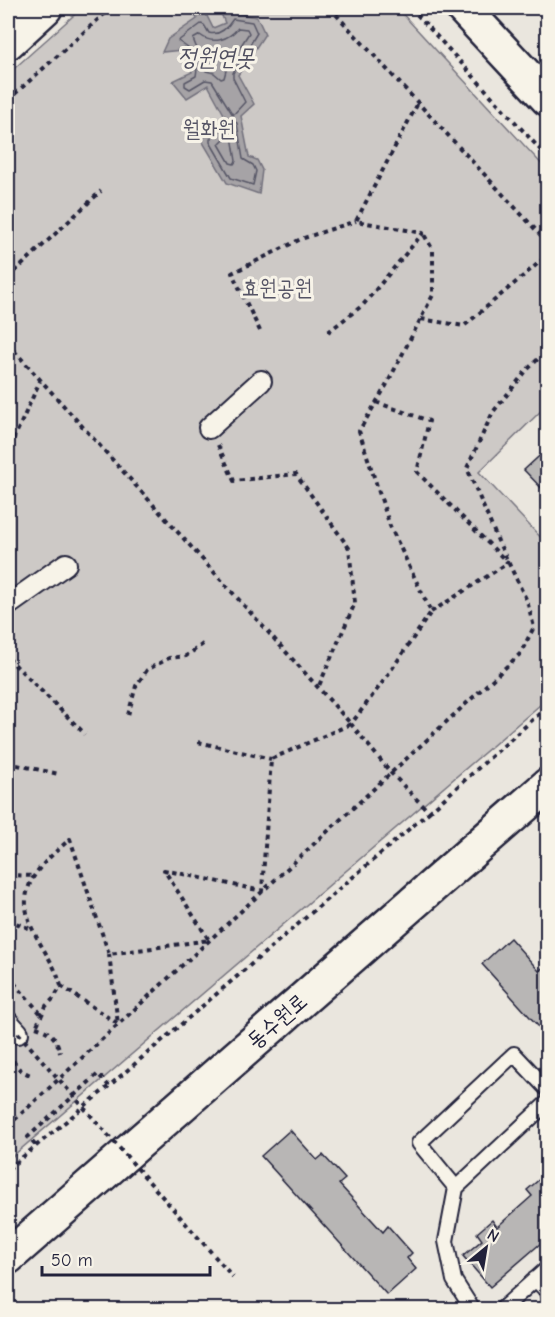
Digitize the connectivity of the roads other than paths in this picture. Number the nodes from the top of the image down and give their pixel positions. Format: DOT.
graph roads {
  1 [pos="45,8"];
  2 [pos="463,8"];
  3 [pos="8,42"];
  4 [pos="548,99"];
  5 [pos="261,381"];
  6 [pos="209,428"];
  7 [pos="66,564"];
  8 [pos="8,605"];
  9 [pos="548,785"];
  10 [pos="548,1090"];
  11 [pos="548,1102"];
  12 [pos="456,1188"];
  13 [pos="8,1257"];
  14 [pos="548,1268"];
  15 [pos="536,1279"];
  16 [pos="548,1292"];
  17 [pos="473,1310"];
  18 [pos="501,1310"];
  1 -- 3 [label="main road"];
  2 -- 4 [label="main road"];
  5 -- 6 [label="street"];
  7 -- 8 [label="street"];
  9 -- 13 [label="main road, 동수원로"];
  10 -- 12 [label="lane"];
  11 -- 12 [label="lane"];
  12 -- 17 [label="lane"];
  14 -- 15 [label="lane"];
  15 -- 16 [label="lane"];
  15 -- 18 [label="lane"];
}
